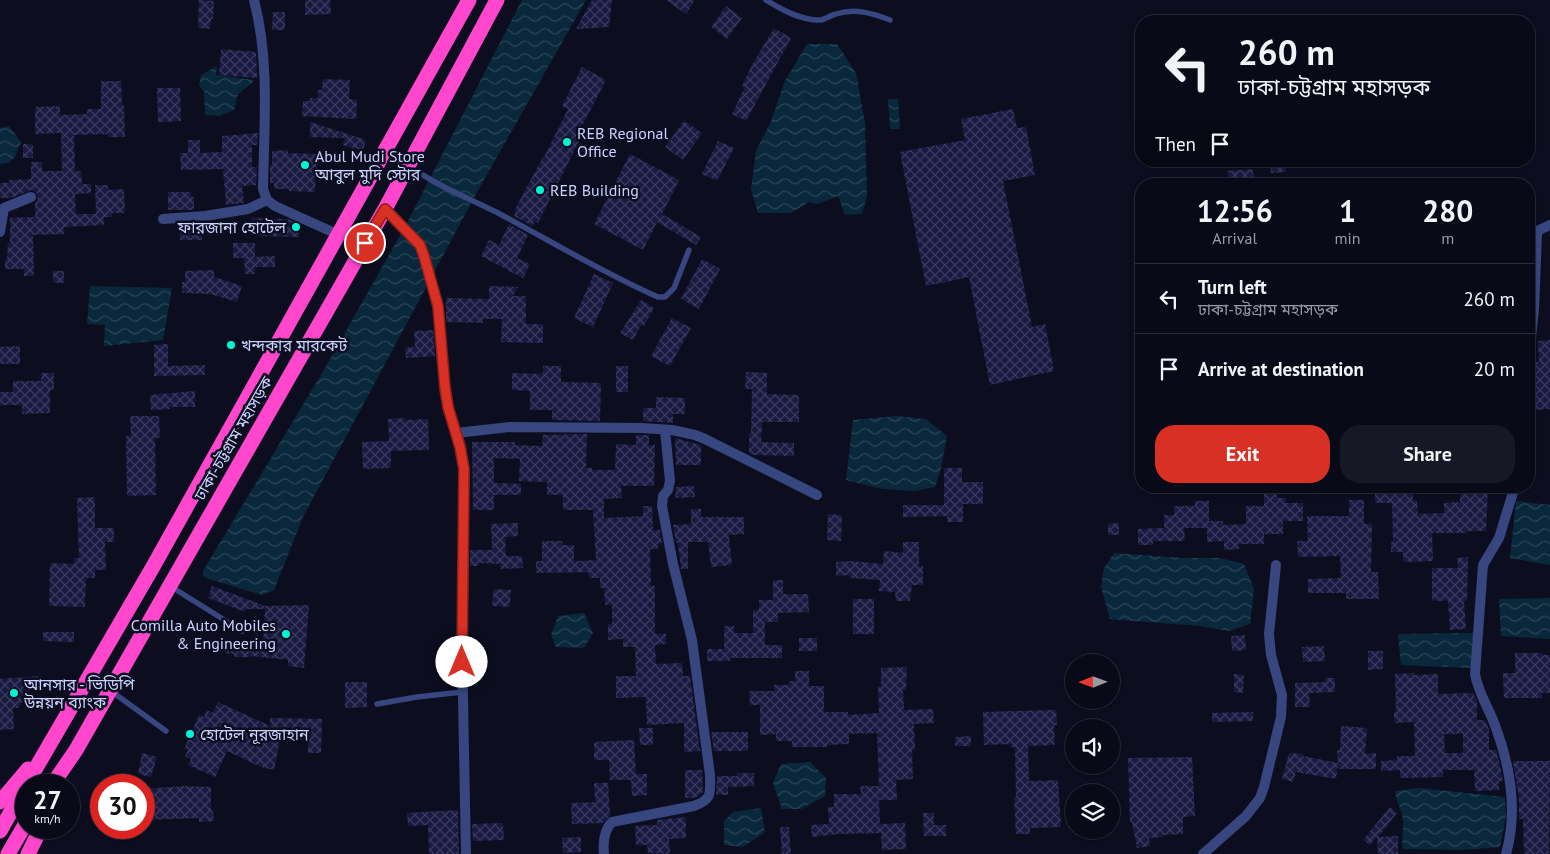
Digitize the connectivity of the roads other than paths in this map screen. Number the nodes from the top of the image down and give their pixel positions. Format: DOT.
graph roads {
  1 [pos="254,0"];
  2 [pos="469,0"];
  3 [pos="497,0"];
  4 [pos="766,0"];
  5 [pos="890,20"];
  6 [pos="408,165"];
  7 [pos="366,187"];
  8 [pos="30,197"];
  9 [pos="267,200"];
  10 [pos="387,204"];
  11 [pos="163,219"];
  12 [pos="1550,225"];
  13 [pos="0,232"];
  14 [pos="338,235"];
  15 [pos="689,250"];
  16 [pos="1535,284"];
  17 [pos="665,430"];
  18 [pos="456,433"];
  19 [pos="1513,493"];
  20 [pos="817,495"];
  21 [pos="1276,565"];
  22 [pos="169,585"];
  23 [pos="242,631"];
  24 [pos="110,690"];
  25 [pos="462,692"];
  26 [pos="377,704"];
  27 [pos="166,731"];
  28 [pos="54,739"];
  29 [pos="76,750"];
  30 [pos="33,774"];
  31 [pos="60,774"];
  32 [pos="65,774"];
  33 [pos="0,802"];
  34 [pos="15,805"];
  35 [pos="3,826"];
  36 [pos="17,839"];
  37 [pos="36,839"];
  38 [pos="8,854"];
  39 [pos="28,854"];
  40 [pos="466,854"];
  41 [pos="604,854"];
  42 [pos="1203,854"];
  43 [pos="1506,854"];
  1 -- 9 [label="street"];
  2 -- 7 [label="highway, ঢাকা-চট্টগ্রাম মহাসড়ক"];
  3 -- 6 [label="highway, ঢাকা-চট্টগ্রাম মহাসড়ক"];
  4 -- 5 [label="lane"];
  6 -- 10 [label="highway, ঢাকা-চট্টগ্রাম মহাসড়ক"];
  6 -- 15 [label="lane"];
  7 -- 10 [label="highway"];
  7 -- 14 [label="highway, ঢাকা-চট্টগ্রাম মহাসড়ক"];
  8 -- 13 [label="street"];
  9 -- 11 [label="street"];
  9 -- 14 [label="street"];
  10 -- 18 [label="street"];
  10 -- 22 [label="highway, ঢাকা-চট্টগ্রাম মহাসড়ক"];
  12 -- 16 [label="street"];
  14 -- 28 [label="highway, ঢাকা-চট্টগ্রাম মহাসড়ক"];
  17 -- 18 [label="street"];
  17 -- 20 [label="street"];
  17 -- 41 [label="street"];
  18 -- 25 [label="street"];
  19 -- 43 [label="street"];
  21 -- 42 [label="street"];
  22 -- 23 [label="lane"];
  22 -- 24 [label="highway, ঢাকা-চট্টগ্রাম মহাসড়ক"];
  24 -- 27 [label="lane"];
  24 -- 29 [label="highway, ঢাকা-চট্টগ্রাম মহাসড়ক"];
  25 -- 26 [label="lane"];
  25 -- 40 [label="street"];
  28 -- 30 [label="highway, ঢাকা-চট্টগ্রাম মহাসড়ক"];
  28 -- 33 [label="highway"];
  29 -- 31 [label="highway, ঢাকা-চট্টগ্রাম মহাসড়ক"];
  29 -- 32 [label="highway"];
  34 -- 35 [label="highway, ঢাকা-চট্টগ্রাম মহাসড়ক"];
  36 -- 38 [label="highway"];
  37 -- 39 [label="highway"];
}
